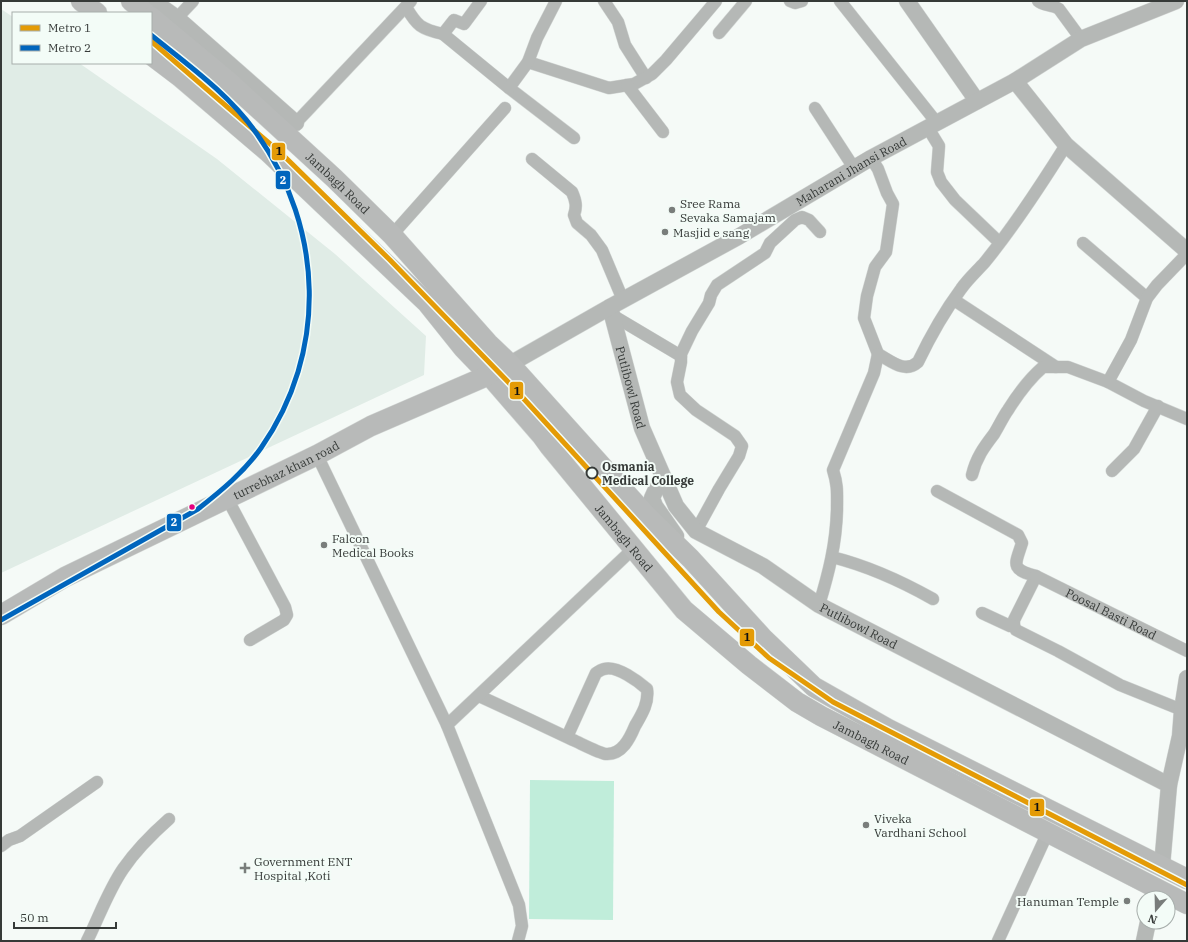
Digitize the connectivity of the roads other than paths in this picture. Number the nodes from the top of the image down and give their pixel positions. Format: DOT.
graph roads {
  1 [pos="81,1"];
  2 [pos="131,1"];
  3 [pos="153,1"];
  4 [pos="192,1"];
  5 [pos="481,1"];
  6 [pos="556,1"];
  7 [pos="604,1"];
  8 [pos="716,1"];
  9 [pos="746,1"];
  10 [pos="790,1"];
  11 [pos="802,1"];
  12 [pos="840,1"];
  13 [pos="907,1"];
  14 [pos="1038,1"];
  15 [pos="1176,1"];
  16 [pos="408,4"];
  17 [pos="96,12"];
  18 [pos="145,12"];
  19 [pos="152,17"];
  20 [pos="176,18"];
  21 [pos="719,33"];
  22 [pos="443,34"];
  23 [pos="1082,39"];
  24 [pos="152,56"];
  25 [pos="528,62"];
  26 [pos="646,78"];
  27 [pos="1015,81"];
  28 [pos="627,85"];
  29 [pos="509,88"];
  30 [pos="977,102"];
  31 [pos="505,108"];
  32 [pos="815,108"];
  33 [pos="932,125"];
  34 [pos="291,128"];
  35 [pos="663,132"];
  36 [pos="574,138"];
  37 [pos="1066,145"];
  38 [pos="871,158"];
  39 [pos="532,159"];
  40 [pos="854,168"];
  41 [pos="820,232"];
  42 [pos="392,235"];
  43 [pos="999,242"];
  44 [pos="1083,243"];
  45 [pos="1187,252"];
  46 [pos="1147,298"];
  47 [pos="954,300"];
  48 [pos="615,307"];
  49 [pos="878,354"];
  50 [pos="681,356"];
  51 [pos="510,364"];
  52 [pos="1056,367"];
  53 [pos="489,375"];
  54 [pos="1108,382"];
  55 [pos="1158,406"];
  56 [pos="1187,419"];
  57 [pos="317,455"];
  58 [pos="1112,471"];
  59 [pos="609,473"];
  60 [pos="972,474"];
  61 [pos="664,481"];
  62 [pos="937,491"];
  63 [pos="227,498"];
  64 [pos="603,513"];
  65 [pos="696,531"];
  66 [pos="633,549"];
  67 [pos="832,558"];
  68 [pos="691,559"];
  69 [pos="1036,576"];
  70 [pos="933,599"];
  71 [pos="819,605"];
  72 [pos="982,613"];
  73 [pos="1,615"];
  74 [pos="1014,626"];
  75 [pos="250,640"];
  76 [pos="1187,651"];
  77 [pos="1187,678"];
  78 [pos="808,681"];
  79 [pos="787,694"];
  80 [pos="479,696"];
  81 [pos="1182,710"];
  82 [pos="447,725"];
  83 [pos="567,737"];
  84 [pos="1183,737"];
  85 [pos="97,782"];
  86 [pos="1169,785"];
  87 [pos="169,819"];
  88 [pos="1048,832"];
  89 [pos="1,846"];
  90 [pos="1162,866"];
  91 [pos="1187,879"];
  92 [pos="1150,890"];
  93 [pos="1176,900"];
  94 [pos="1187,904"];
  95 [pos="1146,930"];
  96 [pos="87,941"];
  97 [pos="518,941"];
  98 [pos="998,941"];
  99 [pos="1144,941"];
  1 -- 17 [label="main road"];
  2 -- 18 [label="main road"];
  3 -- 20 [label="street"];
  4 -- 20 [label="street"];
  5 -- 22 [label="street"];
  6 -- 25 [label="street"];
  7 -- 26 [label="street"];
  8 -- 26 [label="street"];
  9 -- 21 [label="street"];
  10 -- 11 [label="street"];
  12 -- 33 [label="street"];
  13 -- 30 [label="street"];
  14 -- 23 [label="street"];
  15 -- 23 [label="street, Maharani Jhansi Road"];
  16 -- 22 [label="street"];
  16 -- 34 [label="street"];
  19 -- 34 [label="main road, Jambagh Road"];
  20 -- 34 [label="street"];
  22 -- 29 [label="street"];
  23 -- 27 [label="street, Maharani Jhansi Road"];
  24 -- 53 [label="main road, Jambagh Road"];
  25 -- 28 [label="street"];
  25 -- 29 [label="street"];
  26 -- 28 [label="street"];
  27 -- 30 [label="street, Maharani Jhansi Road"];
  27 -- 37 [label="street"];
  28 -- 35 [label="street"];
  29 -- 36 [label="street"];
  30 -- 33 [label="street, Maharani Jhansi Road"];
  31 -- 42 [label="street"];
  32 -- 40 [label="street"];
  33 -- 38 [label="street, Maharani Jhansi Road"];
  33 -- 43 [label="street"];
  34 -- 42 [label="main road, Jambagh Road"];
  37 -- 43 [label="street"];
  37 -- 45 [label="street"];
  38 -- 40 [label="street, Maharani Jhansi Road"];
  38 -- 49 [label="street"];
  39 -- 48 [label="street"];
  40 -- 48 [label="street, Maharani Jhansi Road"];
  41 -- 50 [label="street"];
  42 -- 51 [label="main road, Jambagh Road"];
  43 -- 47 [label="street"];
  44 -- 46 [label="street"];
  45 -- 46 [label="street"];
  46 -- 54 [label="street"];
  47 -- 49 [label="street"];
  47 -- 52 [label="street"];
  48 -- 50 [label="street"];
  48 -- 51 [label="street, Maharani Jhansi Road"];
  48 -- 61 [label="street, Putlibowl Road"];
  49 -- 67 [label="street"];
  50 -- 65 [label="street"];
  51 -- 59 [label="main road, Jambagh Road"];
  52 -- 54 [label="street"];
  52 -- 60 [label="street"];
  53 -- 57 [label="main road, turrebhaz khan road"];
  53 -- 64 [label="main road, Jambagh Road"];
  54 -- 55 [label="street"];
  55 -- 56 [label="street"];
  55 -- 58 [label="street"];
  57 -- 63 [label="main road, turrebhaz khan road"];
  57 -- 82 [label="street"];
  59 -- 64 [label="main road"];
  59 -- 68 [label="main road, Jambagh Road"];
  61 -- 65 [label="street, Putlibowl Road"];
  61 -- 68 [label="street"];
  62 -- 69 [label="street, Poosal Basti Road"];
  63 -- 73 [label="main road, turrebhaz khan road"];
  63 -- 75 [label="street"];
  64 -- 66 [label="main road, Jambagh Road"];
  65 -- 71 [label="street, Putlibowl Road"];
  66 -- 79 [label="main road, Jambagh Road"];
  66 -- 80 [label="street"];
  67 -- 70 [label="street"];
  67 -- 71 [label="street"];
  68 -- 78 [label="main road, Jambagh Road"];
  69 -- 74 [label="street"];
  69 -- 76 [label="street, Poosal Basti Road"];
  71 -- 86 [label="street, Putlibowl Road"];
  72 -- 74 [label="street"];
  74 -- 81 [label="street"];
  77 -- 81 [label="street"];
  78 -- 79 [label="main road"];
  78 -- 90 [label="main road, Jambagh Road"];
  79 -- 88 [label="main road, Jambagh Road"];
  80 -- 82 [label="street"];
  80 -- 83 [label="street"];
  81 -- 84 [label="street"];
  82 -- 97 [label="street"];
  83 -- 83 [label="street"];
  84 -- 86 [label="street"];
  85 -- 89 [label="street"];
  86 -- 90 [label="street"];
  87 -- 96 [label="street"];
  88 -- 92 [label="main road, Jambagh Road"];
  88 -- 98 [label="street"];
  90 -- 91 [label="main road, Jambagh Road"];
  93 -- 94 [label="main road, Jambagh Road"];
  95 -- 99 [label="street"];
}
